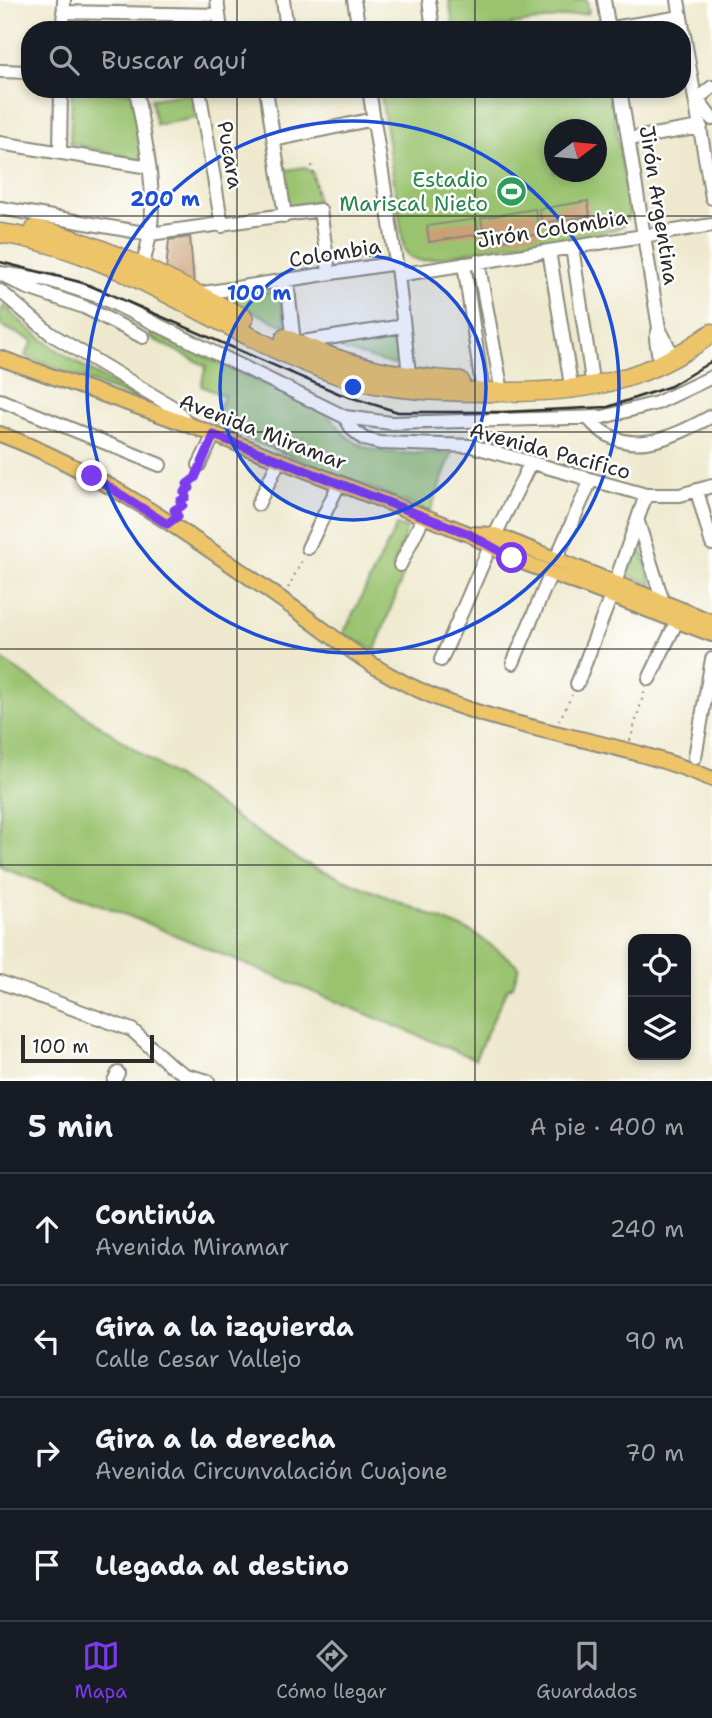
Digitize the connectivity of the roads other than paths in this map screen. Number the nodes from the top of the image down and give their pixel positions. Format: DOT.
graph roads {
  1 [pos="217,0"];
  2 [pos="282,0"];
  3 [pos="354,0"];
  4 [pos="429,0"];
  5 [pos="604,0"];
  6 [pos="678,0"];
  7 [pos="64,6"];
  8 [pos="219,15"];
  9 [pos="681,17"];
  10 [pos="220,21"];
  11 [pos="286,21"];
  12 [pos="358,21"];
  13 [pos="432,21"];
  14 [pos="605,21"];
  15 [pos="656,21"];
  16 [pos="682,21"];
  17 [pos="691,68"];
  18 [pos="0,71"];
  19 [pos="21,72"];
  20 [pos="712,87"];
  21 [pos="61,98"];
  22 [pos="138,98"];
  23 [pos="201,98"];
  24 [pos="267,98"];
  25 [pos="370,98"];
  26 [pos="622,98"];
  27 [pos="697,99"];
  28 [pos="374,119"];
  29 [pos="706,123"];
  30 [pos="629,139"];
  31 [pos="274,140"];
  32 [pos="0,143"];
  33 [pos="60,153"];
  34 [pos="149,167"];
  35 [pos="712,198"];
  36 [pos="0,208"];
  37 [pos="285,216"];
  38 [pos="0,223"];
  39 [pos="712,225"];
  40 [pos="222,226"];
  41 [pos="0,233"];
  42 [pos="150,234"];
  43 [pos="645,234"];
  44 [pos="572,247"];
  45 [pos="549,251"];
  46 [pos="478,261"];
  47 [pos="464,264"];
  48 [pos="397,269"];
  49 [pos="329,272"];
  50 [pos="0,273"];
  51 [pos="141,274"];
  52 [pos="287,280"];
  53 [pos="0,291"];
  54 [pos="197,295"];
  55 [pos="712,321"];
  56 [pos="403,326"];
  57 [pos="712,332"];
  58 [pos="143,337"];
  59 [pos="295,343"];
  60 [pos="666,357"];
  61 [pos="0,358"];
  62 [pos="712,377"];
  63 [pos="592,382"];
  64 [pos="410,384"];
  65 [pos="572,385"];
  66 [pos="483,387"];
  67 [pos="502,387"];
  68 [pos="0,400"];
  69 [pos="712,416"];
  70 [pos="345,417"];
  71 [pos="588,418"];
  72 [pos="187,424"];
  73 [pos="0,434"];
  74 [pos="214,435"];
  75 [pos="279,461"];
  76 [pos="530,464"];
  77 [pos="160,465"];
  78 [pos="200,465"];
  79 [pos="590,482"];
  80 [pos="340,484"];
  81 [pos="712,486"];
  82 [pos="697,491"];
  83 [pos="646,495"];
  84 [pos="258,504"];
  85 [pos="425,516"];
  86 [pos="638,522"];
  87 [pos="493,541"];
  88 [pos="712,544"];
  89 [pos="307,548"];
  90 [pos="400,565"];
  91 [pos="553,566"];
  92 [pos="613,590"];
  93 [pos="663,602"];
  94 [pos="677,621"];
  95 [pos="712,622"];
  96 [pos="712,634"];
  97 [pos="712,659"];
  98 [pos="441,660"];
  99 [pos="513,663"];
  100 [pos="649,679"];
  101 [pos="577,684"];
  102 [pos="695,757"];
  103 [pos="712,779"];
  104 [pos="0,982"];
  105 [pos="208,1081"];
  1 -- 8 [label="street"];
  2 -- 11 [label="street"];
  3 -- 12 [label="street"];
  4 -- 13 [label="street"];
  5 -- 14 [label="street"];
  6 -- 9 [label="street"];
  7 -- 8 [label="street"];
  8 -- 10 [label="street"];
  9 -- 15 [label="street"];
  9 -- 16 [label="street"];
  17 -- 27 [label="street"];
  18 -- 19 [label="street"];
  20 -- 27 [label="street"];
  21 -- 33 [label="street"];
  22 -- 34 [label="street"];
  23 -- 40 [label="street, Pucara"];
  24 -- 31 [label="street"];
  25 -- 28 [label="street"];
  26 -- 30 [label="street, Jirón Argentina"];
  27 -- 29 [label="street"];
  28 -- 31 [label="street"];
  28 -- 48 [label="street"];
  29 -- 30 [label="street"];
  29 -- 35 [label="street"];
  30 -- 43 [label="street, Jirón Argentina"];
  31 -- 37 [label="street"];
  32 -- 33 [label="street"];
  33 -- 34 [label="street"];
  34 -- 42 [label="street"];
  36 -- 42 [label="street"];
  37 -- 40 [label="street"];
  37 -- 49 [label="street"];
  38 -- 51 [label="highway"];
  39 -- 43 [label="street, Jirón Colombia"];
  40 -- 42 [label="street"];
  41 -- 51 [label="highway"];
  42 -- 51 [label="street"];
  43 -- 44 [label="street, Jirón Colombia"];
  43 -- 60 [label="street, Jirón Argentina"];
  44 -- 45 [label="street, Jirón Colombia"];
  44 -- 63 [label="street"];
  45 -- 46 [label="street, Jirón Colombia"];
  45 -- 65 [label="street"];
  46 -- 47 [label="street, Jirón Colombia"];
  46 -- 67 [label="street"];
  47 -- 48 [label="street, Jirón Colombia"];
  47 -- 66 [label="street"];
  48 -- 49 [label="street, Colombia"];
  48 -- 56 [label="street"];
  49 -- 52 [label="street, Colombia"];
  50 -- 58 [label="street"];
  50 -- 70 [label="street"];
  51 -- 54 [label="highway"];
  51 -- 64 [label="highway"];
  52 -- 54 [label="street, Colombia"];
  52 -- 59 [label="street"];
  53 -- 72 [label="street"];
  54 -- 59 [label="highway"];
  55 -- 60 [label="highway"];
  56 -- 59 [label="street"];
  56 -- 64 [label="street"];
  57 -- 60 [label="highway"];
  59 -- 64 [label="highway"];
  60 -- 63 [label="highway"];
  61 -- 72 [label="main road, Avenida Miramar"];
  62 -- 71 [label="street"];
  63 -- 65 [label="highway"];
  64 -- 66 [label="highway"];
  65 -- 67 [label="highway"];
  66 -- 67 [label="highway"];
  68 -- 77 [label="street"];
  69 -- 71 [label="street"];
  70 -- 71 [label="street"];
  70 -- 76 [label="street, Avenida Pacifico"];
  72 -- 74 [label="main road, Avenida Miramar"];
  73 -- 103 [label="main road"];
  74 -- 75 [label="main road, Avenida Miramar"];
  74 -- 78 [label="street"];
  75 -- 80 [label="main road, Avenida Miramar"];
  75 -- 84 [label="street"];
  76 -- 79 [label="street, Avenida Pacifico"];
  76 -- 87 [label="street"];
  79 -- 83 [label="street, Avenida Pacifico"];
  79 -- 91 [label="street"];
  80 -- 85 [label="main road, Avenida Miramar"];
  80 -- 89 [label="street"];
  81 -- 82 [label="street, Avenida Pacifico"];
  82 -- 83 [label="street, Avenida Pacifico"];
  82 -- 88 [label="street"];
  83 -- 86 [label="street"];
  85 -- 87 [label="main road, Avenida Miramar"];
  85 -- 90 [label="street"];
  86 -- 92 [label="street"];
  86 -- 93 [label="street"];
  87 -- 91 [label="main road, Avenida Miramar"];
  87 -- 98 [label="street"];
  91 -- 92 [label="main road, Avenida Miramar"];
  91 -- 99 [label="street"];
  92 -- 93 [label="main road, Avenida Miramar"];
  92 -- 94 [label="main road, Avenida Miramar"];
  92 -- 101 [label="street"];
  93 -- 95 [label="main road, Avenida Miramar"];
  94 -- 96 [label="main road, Avenida Miramar"];
  94 -- 100 [label="street"];
  97 -- 102 [label="street"];
  104 -- 105 [label="street"];
}
